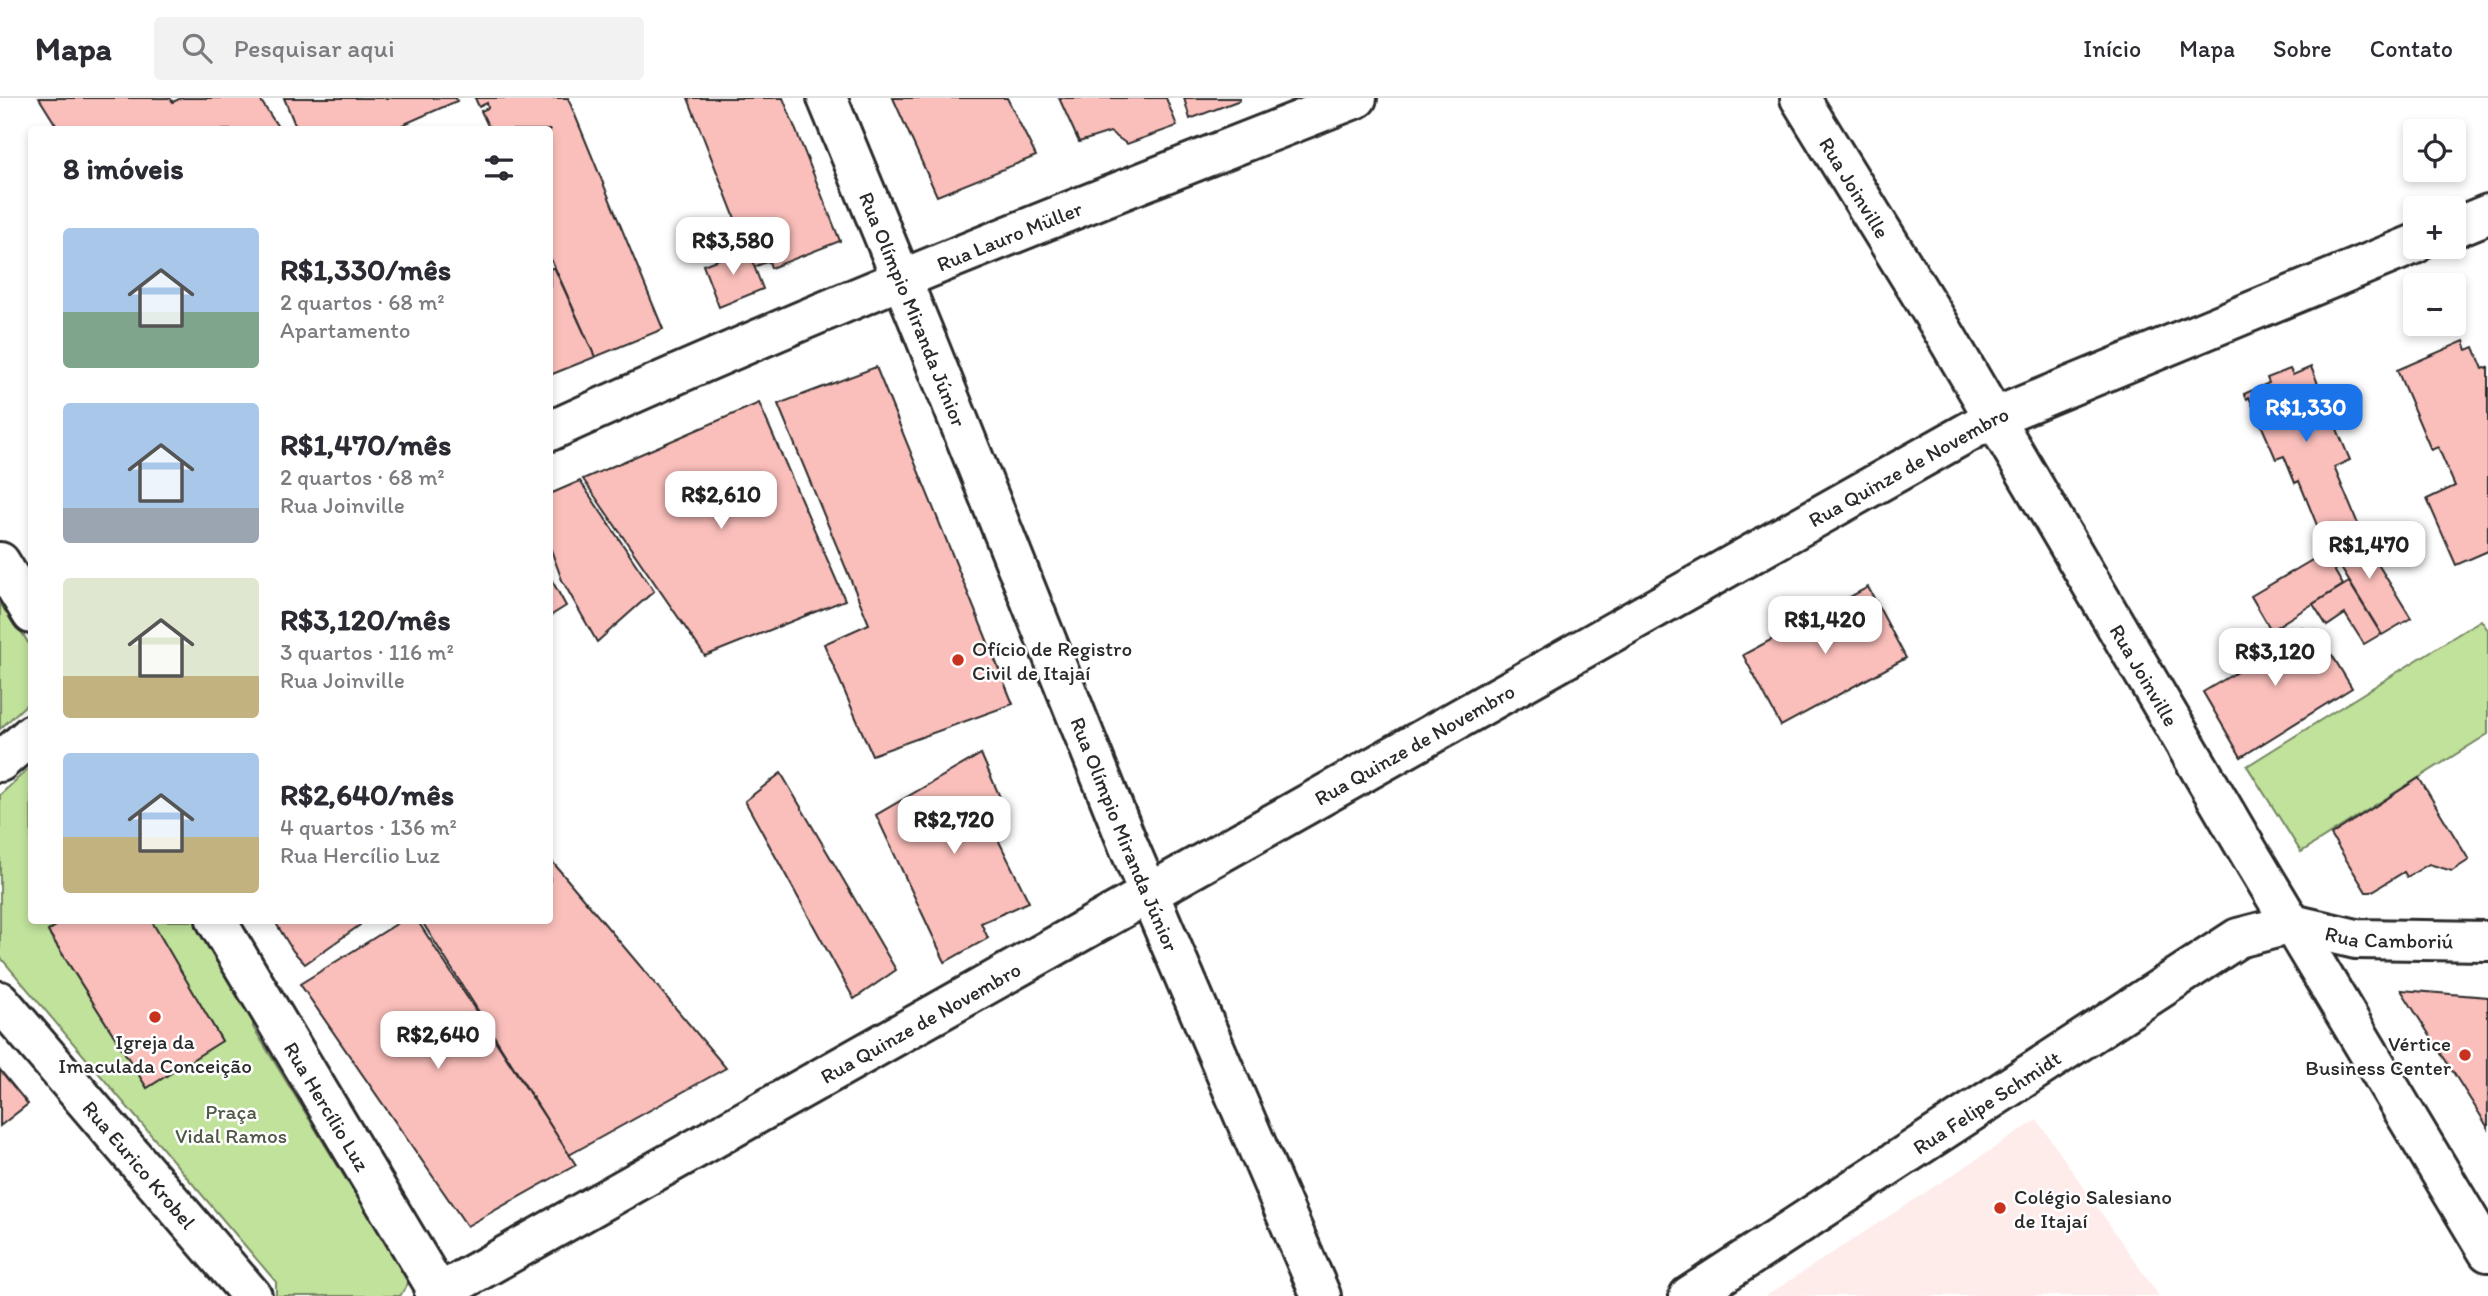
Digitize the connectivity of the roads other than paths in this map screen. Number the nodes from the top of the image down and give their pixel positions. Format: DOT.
graph roads {
  1 [pos="827,98"];
  2 [pos="1357,98"];
  3 [pos="1800,98"];
  4 [pos="2488,214"];
  5 [pos="2466,223"];
  6 [pos="2403,249"];
  7 [pos="901,278"];
  8 [pos="1993,418"];
  9 [pos="553,430"];
  10 [pos="0,562"];
  11 [pos="28,608"];
  12 [pos="28,738"];
  13 [pos="0,762"];
  14 [pos="1150,892"];
  15 [pos="218,924"];
  16 [pos="2292,924"];
  17 [pos="2488,941"];
  18 [pos="0,1001"];
  19 [pos="2488,1252"];
  20 [pos="437,1294"];
  21 [pos="252,1296"];
  22 [pos="1321,1296"];
  23 [pos="1689,1296"];
  1 -- 7 [label="street, Rua Olímpio Miranda Júnior"];
  2 -- 7 [label="street, Rua Lauro Müller"];
  3 -- 8 [label="street, Rua Joinville"];
  4 -- 5 [label="street"];
  6 -- 8 [label="street, Rua Quinze de Novembro"];
  7 -- 9 [label="street, Rua Lauro Müller"];
  7 -- 14 [label="street, Rua Olímpio Miranda Júnior"];
  8 -- 14 [label="street, Rua Quinze de Novembro"];
  8 -- 16 [label="street, Rua Joinville"];
  10 -- 11 [label="street"];
  12 -- 13 [label="street"];
  14 -- 20 [label="street, Rua Quinze de Novembro"];
  14 -- 22 [label="street, Rua Olímpio Miranda Júnior"];
  15 -- 20 [label="street, Rua Hercílio Luz"];
  16 -- 17 [label="street, Rua Camboriú"];
  16 -- 19 [label="street, Rua Joinville"];
  16 -- 23 [label="street, Rua Felipe Schmidt"];
  18 -- 21 [label="street, Rua Eurico Krobel"];
}
